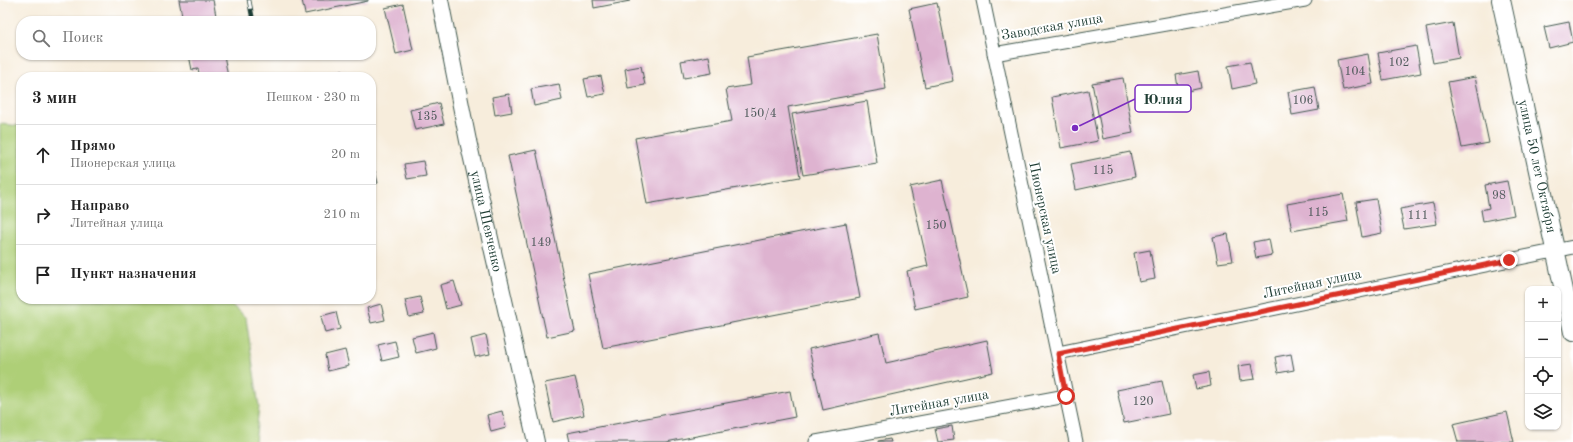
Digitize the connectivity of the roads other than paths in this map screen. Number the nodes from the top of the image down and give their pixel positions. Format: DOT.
graph roads {
  1 [pos="440,0"];
  2 [pos="983,0"];
  3 [pos="1305,0"];
  4 [pos="1501,0"];
  5 [pos="994,54"];
  6 [pos="1573,247"];
  7 [pos="1555,250"];
  8 [pos="1573,332"];
  9 [pos="1058,354"];
  10 [pos="1066,396"];
  11 [pos="536,442"];
  12 [pos="816,442"];
  13 [pos="1076,442"];
  1 -- 11 [label="street, улица Шевченко"];
  2 -- 5 [label="street, Пионерская улица"];
  3 -- 5 [label="street, Заводская улица"];
  4 -- 7 [label="main road, улица 50 лет Октября"];
  5 -- 9 [label="street, Пионерская улица"];
  6 -- 7 [label="street, Литейная улица"];
  7 -- 8 [label="main road, улица 50 лет Октября"];
  7 -- 9 [label="street, Литейная улица"];
  9 -- 10 [label="street, Пионерская улица"];
  10 -- 12 [label="street, Литейная улица"];
  10 -- 13 [label="street, Пионерская улица"];
}
